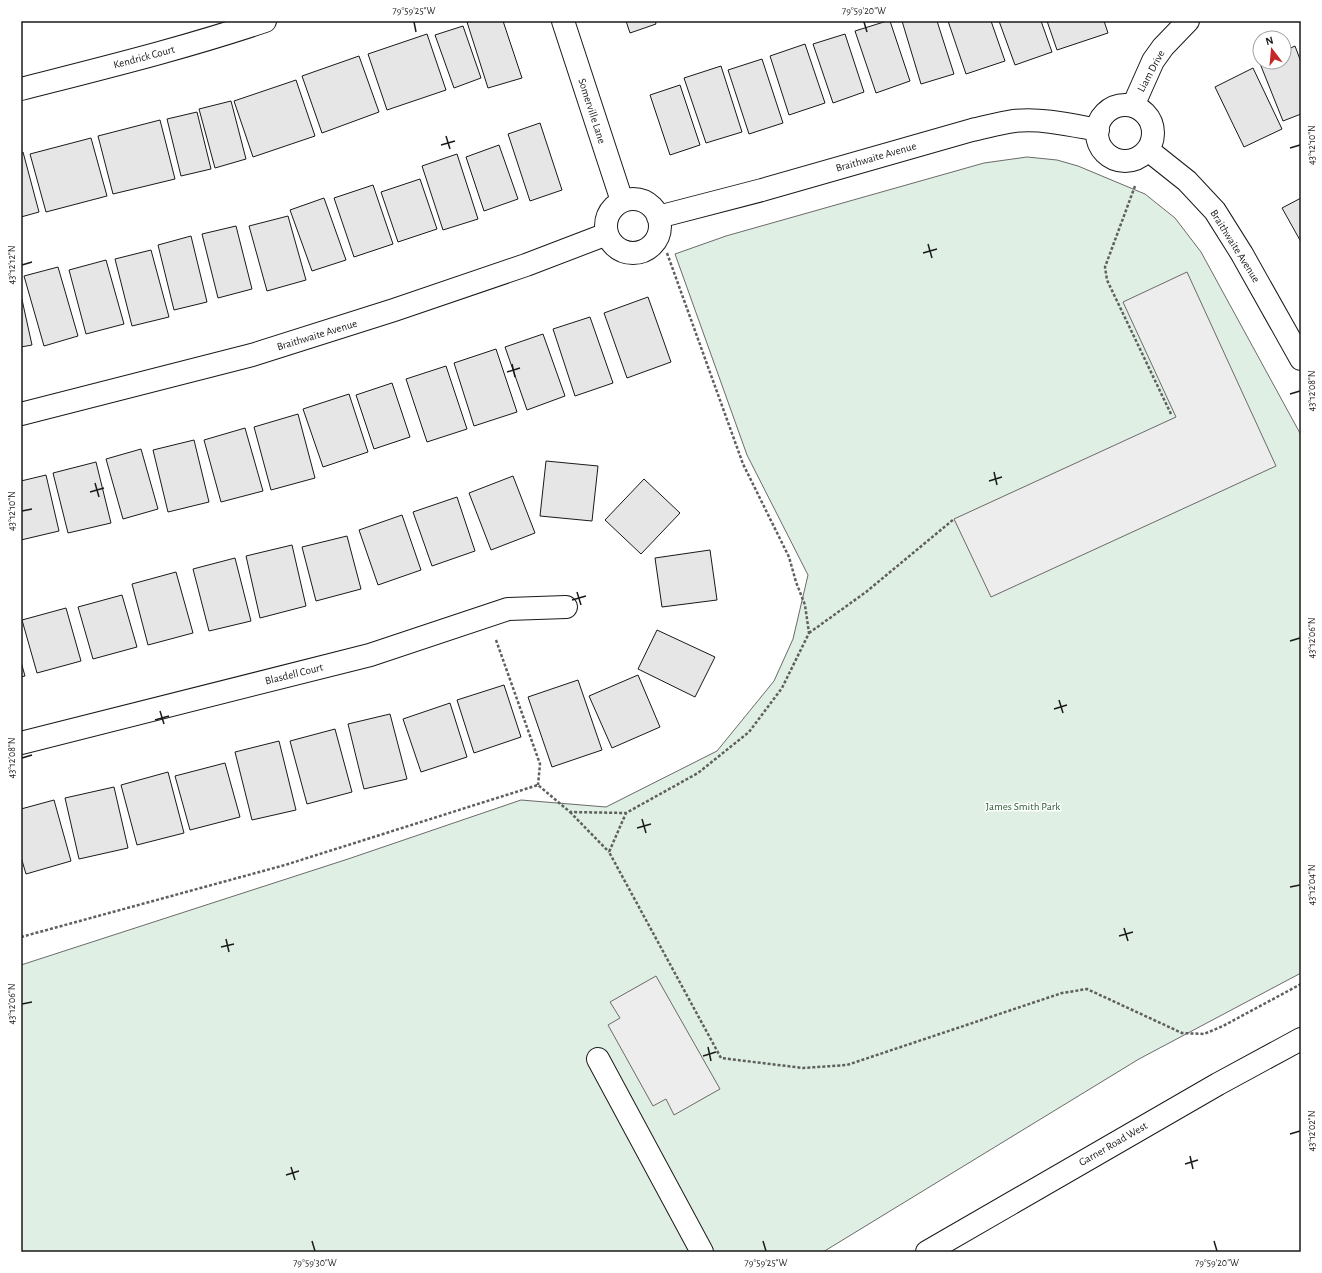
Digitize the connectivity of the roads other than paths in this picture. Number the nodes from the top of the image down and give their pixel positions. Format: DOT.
graph roads {
  1 [pos="265,21"];
  2 [pos="563,21"];
  3 [pos="1188,21"];
  4 [pos="21,89"];
  5 [pos="1133,106"];
  6 [pos="1098,130"];
  7 [pos="1148,150"];
  8 [pos="622,201"];
  9 [pos="658,217"];
  10 [pos="607,234"];
  11 [pos="1299,350"];
  12 [pos="21,414"];
  13 [pos="566,607"];
  14 [pos="21,743"];
  15 [pos="1301,1039"];
  16 [pos="598,1059"];
  17 [pos="702,1252"];
  18 [pos="927,1252"];
  1 -- 4 [label="street, Kendrick Court"];
  2 -- 8 [label="street, Somerville Lane"];
  3 -- 5 [label="street, Liam Drive"];
  5 -- 6 [label="street"];
  5 -- 7 [label="street"];
  6 -- 7 [label="street"];
  6 -- 9 [label="street, Braithwaite Avenue"];
  7 -- 11 [label="street, Braithwaite Avenue"];
  8 -- 9 [label="street"];
  8 -- 10 [label="street"];
  9 -- 10 [label="street"];
  10 -- 12 [label="street, Braithwaite Avenue"];
  13 -- 14 [label="street, Blasdell Court"];
  15 -- 18 [label="street, Garner Road West"];
  16 -- 17 [label="street"];
}
